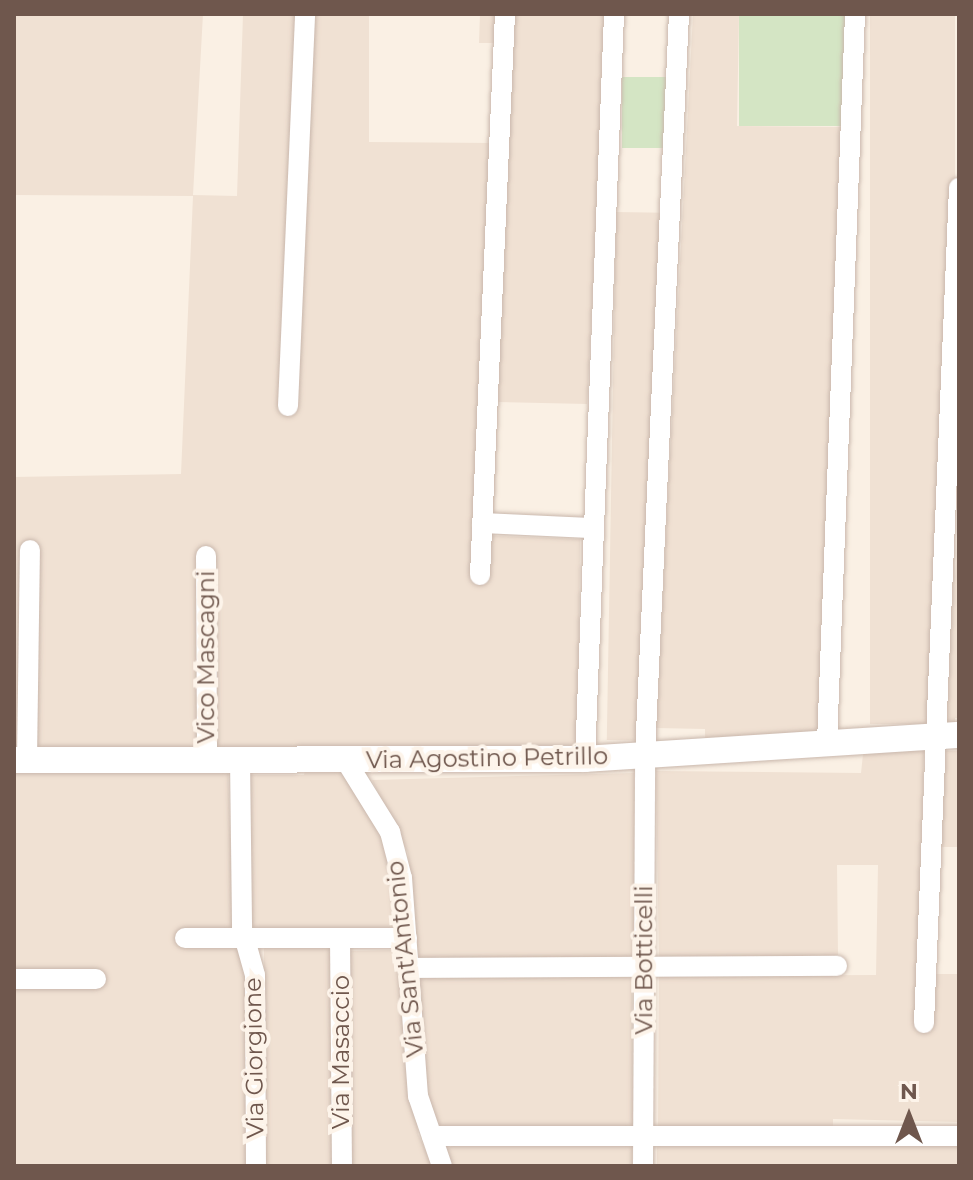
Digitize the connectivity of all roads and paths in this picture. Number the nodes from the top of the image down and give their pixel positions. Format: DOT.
graph roads {
  1 [pos="305,14"];
  2 [pos="505,14"];
  3 [pos="614,14"];
  4 [pos="679,14"];
  5 [pos="855,14"];
  6 [pos="959,188"];
  7 [pos="288,406"];
  8 [pos="954,514"];
  9 [pos="482,523"];
  10 [pos="591,528"];
  11 [pos="30,550"];
  12 [pos="206,556"];
  13 [pos="480,575"];
  14 [pos="948,735"];
  15 [pos="827,743"];
  16 [pos="645,754"];
  17 [pos="207,758"];
  18 [pos="240,759"];
  19 [pos="585,759"];
  20 [pos="20,760"];
  21 [pos="346,761"];
  22 [pos="185,938"];
  23 [pos="243,938"];
  24 [pos="340,938"];
  25 [pos="407,938"];
  26 [pos="644,966"];
  27 [pos="837,966"];
  28 [pos="409,968"];
  29 [pos="14,979"];
  30 [pos="96,979"];
  31 [pos="924,1023"];
  32 [pos="432,1136"];
  33 [pos="959,1136"];
  34 [pos="643,1137"];
  35 [pos="256,1166"];
  36 [pos="342,1166"];
  37 [pos="442,1166"];
  38 [pos="643,1166"];
  1 -- 7 [label="street"];
  2 -- 9 [label="street"];
  3 -- 10 [label="street"];
  4 -- 16 [label="street, Via Botticelli"];
  5 -- 15 [label="street"];
  6 -- 8 [label="street"];
  8 -- 14 [label="street"];
  9 -- 10 [label="street"];
  9 -- 13 [label="street"];
  10 -- 19 [label="street"];
  11 -- 20 [label="street"];
  12 -- 17 [label="street, Vico Mascagni"];
  14 -- 15 [label="street, Via Agostino Petrillo"];
  14 -- 31 [label="street"];
  15 -- 16 [label="street, Via Agostino Petrillo"];
  16 -- 19 [label="street, Via Agostino Petrillo"];
  16 -- 26 [label="street, Via Botticelli"];
  17 -- 18 [label="street, Via Agostino Petrillo"];
  17 -- 20 [label="street, Via Agostino Petrillo"];
  18 -- 21 [label="street, Via Agostino Petrillo"];
  18 -- 23 [label="street, Via Giorgione"];
  19 -- 21 [label="street, Via Agostino Petrillo"];
  21 -- 25 [label="street, Via Sant'Antonio"];
  22 -- 23 [label="street"];
  23 -- 24 [label="street"];
  23 -- 35 [label="street, Via Giorgione"];
  24 -- 25 [label="street"];
  24 -- 36 [label="street, Via Masaccio"];
  25 -- 28 [label="street, Via Sant'Antonio"];
  26 -- 27 [label="street"];
  26 -- 28 [label="street"];
  26 -- 34 [label="street, Via Botticelli"];
  28 -- 32 [label="street, Via Sant'Antonio"];
  29 -- 30 [label="street"];
  32 -- 34 [label="street"];
  32 -- 37 [label="street, Via Sant'Antonio"];
  33 -- 34 [label="street"];
  34 -- 38 [label="street, Via Botticelli"];
}
